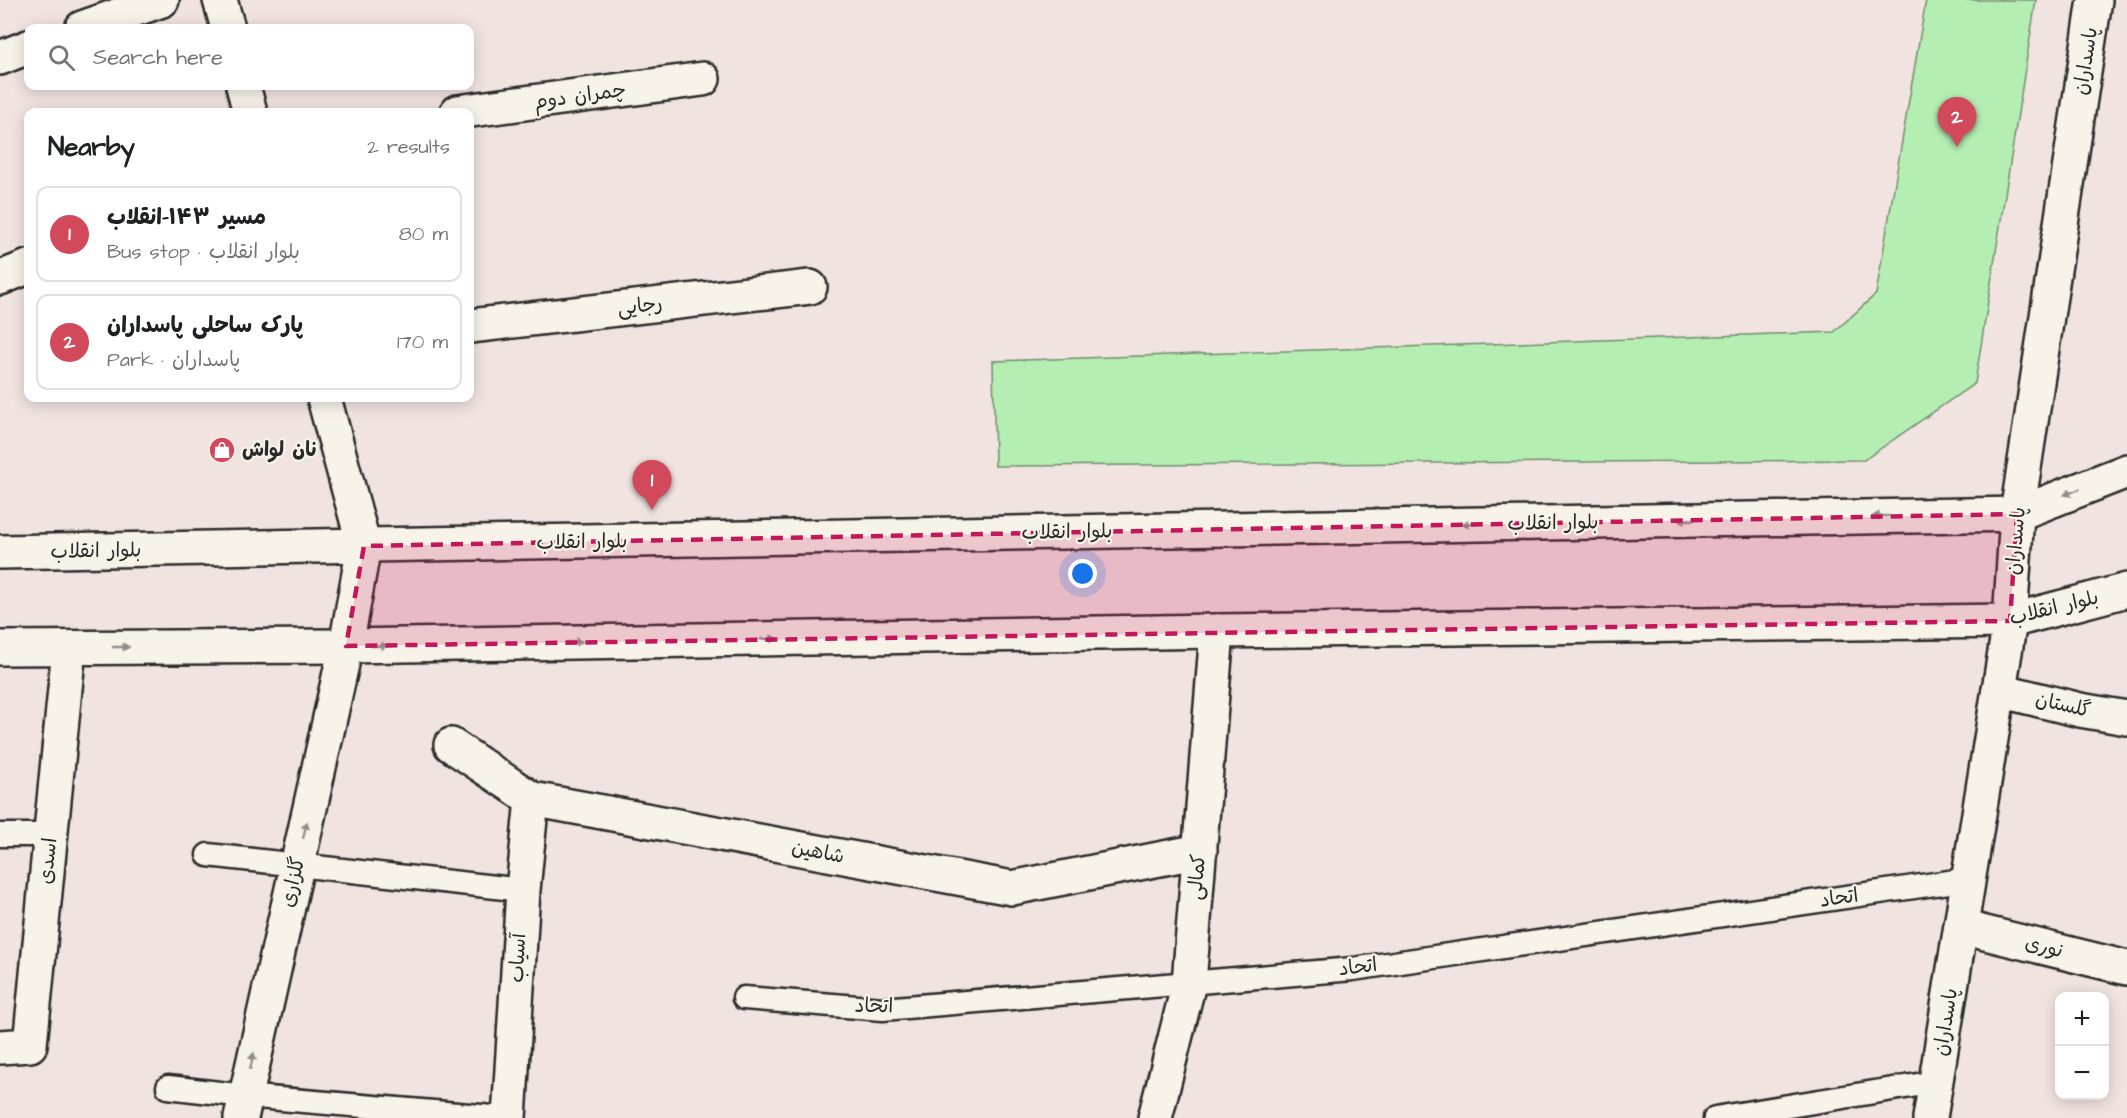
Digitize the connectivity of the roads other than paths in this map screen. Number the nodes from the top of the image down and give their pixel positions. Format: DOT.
graph roads {
  1 [pos="162,0"];
  2 [pos="220,0"];
  3 [pos="2095,0"];
  4 [pos="93,24"];
  5 [pos="227,24"];
  6 [pos="24,49"];
  7 [pos="0,58"];
  8 [pos="703,79"];
  9 [pos="244,90"];
  10 [pos="249,108"];
  11 [pos="474,110"];
  12 [pos="24,269"];
  13 [pos="0,278"];
  14 [pos="810,287"];
  15 [pos="474,326"];
  16 [pos="325,402"];
  17 [pos="2127,471"];
  18 [pos="2017,514"];
  19 [pos="364,546"];
  20 [pos="0,552"];
  21 [pos="2127,590"];
  22 [pos="2010,621"];
  23 [pos="1217,632"];
  24 [pos="346,646"];
  25 [pos="0,648"];
  26 [pos="69,648"];
  27 [pos="1999,690"];
  28 [pos="2127,718"];
  29 [pos="451,745"];
  30 [pos="532,799"];
  31 [pos="0,834"];
  32 [pos="51,835"];
  33 [pos="1200,851"];
  34 [pos="208,855"];
  35 [pos="297,864"];
  36 [pos="1969,879"];
  37 [pos="523,890"];
  38 [pos="1961,927"];
  39 [pos="2127,968"];
  40 [pos="1189,983"];
  41 [pos="744,998"];
  42 [pos="0,1047"];
  43 [pos="1936,1082"];
  44 [pos="168,1087"];
  45 [pos="243,1107"];
  46 [pos="507,1118"];
  47 [pos="1155,1118"];
  48 [pos="1715,1118"];
  49 [pos="1930,1118"];
  1 -- 4 [label="main road"];
  2 -- 5 [label="main road"];
  3 -- 18 [label="main road, پاسداران"];
  6 -- 7 [label="main road"];
  8 -- 11 [label="main road, چمران دوم"];
  9 -- 10 [label="main road"];
  12 -- 13 [label="main road"];
  14 -- 15 [label="main road, رجایی"];
  16 -- 19 [label="main road"];
  17 -- 18 [label="main road, بلوار انقلاب, one-way"];
  18 -- 19 [label="main road, بلوار انقلاب, one-way"];
  18 -- 22 [label="main road, پاسداران"];
  19 -- 20 [label="main road, بلوار انقلاب"];
  19 -- 24 [label="main road, گلزاری"];
  21 -- 22 [label="main road, بلوار انقلاب"];
  22 -- 23 [label="main road, بلوار انقلاب"];
  22 -- 27 [label="main road, پاسداران"];
  24 -- 23 [label="main road, بلوار انقلاب, one-way"];
  23 -- 33 [label="main road, کمالی"];
  26 -- 24 [label="main road, بلوار انقلاب, one-way"];
  35 -- 24 [label="main road, گلزاری, one-way"];
  25 -- 26 [label="main road, بلوار انقلاب"];
  26 -- 32 [label="main road, اسدی"];
  27 -- 28 [label="main road, گلستان"];
  27 -- 36 [label="main road, پاسداران"];
  29 -- 30 [label="main road, شاهین"];
  30 -- 33 [label="main road, شاهین"];
  30 -- 37 [label="main road, آسیاب"];
  31 -- 32 [label="lane"];
  32 -- 42 [label="main road, اسدی"];
  33 -- 40 [label="main road, کمالی"];
  34 -- 35 [label="lane"];
  35 -- 37 [label="lane"];
  45 -- 35 [label="main road, گلزاری, one-way"];
  36 -- 38 [label="main road, پاسداران"];
  36 -- 40 [label="lane, اتحاد"];
  37 -- 46 [label="main road, آسیاب"];
  38 -- 39 [label="main road, نوری"];
  38 -- 43 [label="main road, پاسداران"];
  40 -- 41 [label="lane, اتحاد"];
  40 -- 47 [label="main road, کمالی"];
  43 -- 48 [label="lane"];
  43 -- 49 [label="main road, پاسداران"];
  44 -- 45 [label="lane"];
  45 -- 46 [label="lane"];
}
